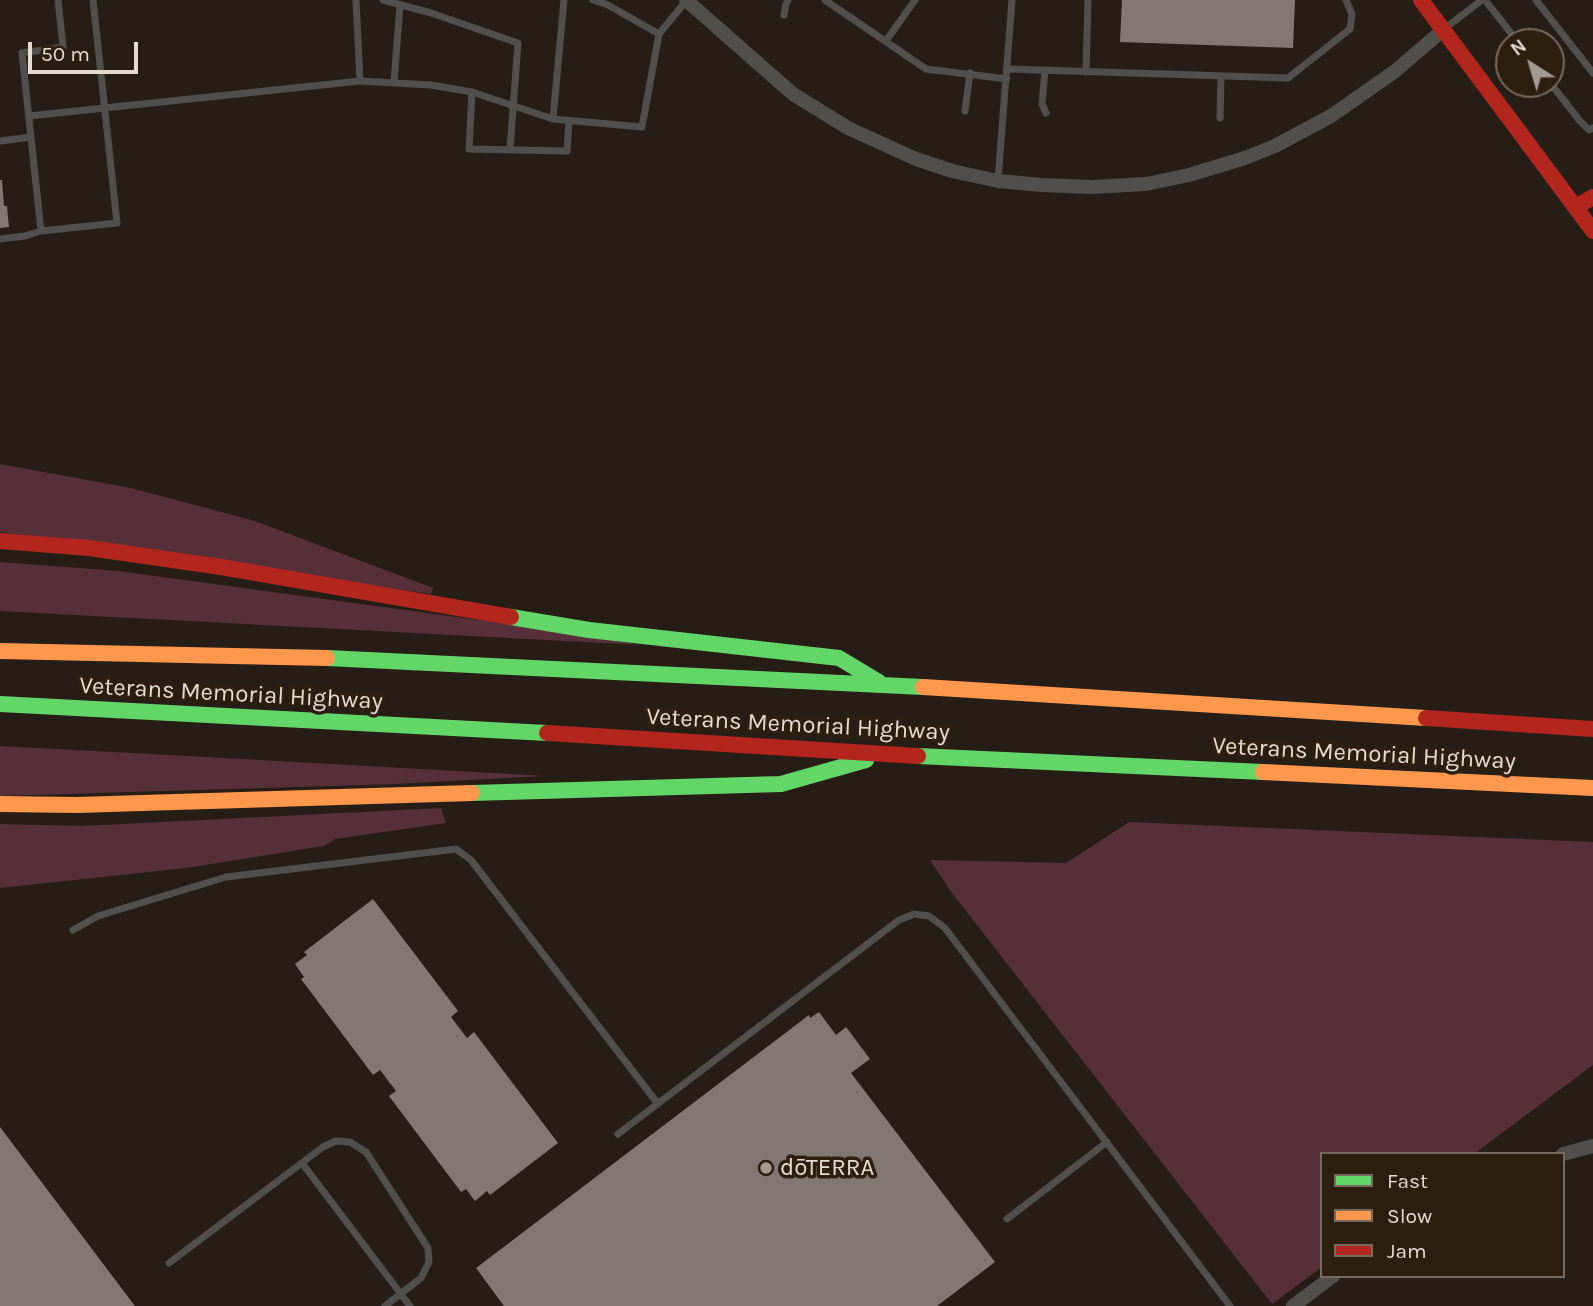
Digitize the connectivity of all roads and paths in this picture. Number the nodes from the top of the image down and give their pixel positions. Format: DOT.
graph roads {
  1 [pos="58,0"];
  2 [pos="93,0"];
  3 [pos="356,0"];
  4 [pos="383,0"];
  5 [pos="564,0"];
  6 [pos="593,0"];
  7 [pos="686,0"];
  8 [pos="789,0"];
  9 [pos="825,0"];
  10 [pos="915,0"];
  11 [pos="1012,0"];
  12 [pos="1087,0"];
  13 [pos="1346,0"];
  14 [pos="1421,0"];
  15 [pos="1548,0"];
  16 [pos="1479,1"];
  17 [pos="1538,3"];
  18 [pos="400,5"];
  19 [pos="784,15"];
  20 [pos="1505,28"];
  21 [pos="1443,30"];
  22 [pos="659,34"];
  23 [pos="886,41"];
  24 [pos="1008,69"];
  25 [pos="1045,70"];
  26 [pos="1086,72"];
  27 [pos="970,73"];
  28 [pos="1593,73"];
  29 [pos="1221,76"];
  30 [pos="1007,79"];
  31 [pos="360,80"];
  32 [pos="394,82"];
  33 [pos="472,92"];
  34 [pos="1562,98"];
  35 [pos="515,107"];
  36 [pos="104,108"];
  37 [pos="965,111"];
  38 [pos="1046,113"];
  39 [pos="29,116"];
  40 [pos="1220,118"];
  41 [pos="553,119"];
  42 [pos="569,121"];
  43 [pos="1593,128"];
  44 [pos="31,137"];
  45 [pos="0,141"];
  46 [pos="510,149"];
  47 [pos="998,181"];
  48 [pos="1593,197"];
  49 [pos="1576,207"];
  50 [pos="41,231"];
  51 [pos="1593,231"];
  52 [pos="0,239"];
  53 [pos="0,541"];
  54 [pos="0,651"];
  55 [pos="884,685"];
  56 [pos="0,704"];
  57 [pos="1593,729"];
  58 [pos="886,754"];
  59 [pos="1593,788"];
  60 [pos="0,804"];
  61 [pos="73,930"];
  62 [pos="658,1104"];
  63 [pos="618,1135"];
  64 [pos="1107,1142"];
  65 [pos="1593,1146"];
  66 [pos="1565,1153"];
  67 [pos="302,1163"];
  68 [pos="1007,1219"];
  69 [pos="169,1264"];
  70 [pos="1330,1278"];
  71 [pos="401,1294"];
  72 [pos="386,1306"];
  73 [pos="411,1306"];
  74 [pos="1230,1306"];
  75 [pos="1293,1306"];
  1 -- 39 [label="lane"];
  2 -- 36 [label="lane"];
  3 -- 31 [label="lane"];
  4 -- 18 [label="lane"];
  5 -- 41 [label="lane"];
  6 -- 22 [label="lane"];
  7 -- 22 [label="lane"];
  7 -- 47 [label="street"];
  8 -- 19 [label="lane"];
  9 -- 23 [label="lane"];
  10 -- 23 [label="lane"];
  11 -- 24 [label="lane"];
  12 -- 26 [label="lane"];
  13 -- 29 [label="lane"];
  14 -- 21 [label="main road"];
  15 -- 17 [label="lane"];
  16 -- 20 [label="lane"];
  16 -- 21 [label="lane"];
  17 -- 28 [label="lane"];
  18 -- 32 [label="lane"];
  18 -- 35 [label="lane"];
  21 -- 47 [label="street"];
  21 -- 49 [label="main road"];
  22 -- 42 [label="lane"];
  23 -- 27 [label="lane"];
  24 -- 25 [label="lane"];
  24 -- 30 [label="lane"];
  25 -- 26 [label="lane"];
  25 -- 38 [label="lane"];
  26 -- 29 [label="lane"];
  27 -- 30 [label="lane"];
  27 -- 37 [label="lane"];
  29 -- 40 [label="lane"];
  30 -- 47 [label="lane"];
  31 -- 32 [label="lane"];
  31 -- 36 [label="lane"];
  32 -- 33 [label="lane"];
  33 -- 35 [label="lane"];
  33 -- 46 [label="lane"];
  34 -- 43 [label="lane"];
  35 -- 41 [label="lane"];
  35 -- 46 [label="lane"];
  36 -- 39 [label="lane"];
  36 -- 50 [label="lane"];
  39 -- 44 [label="lane"];
  41 -- 42 [label="lane"];
  42 -- 46 [label="lane"];
  44 -- 45 [label="lane"];
  44 -- 50 [label="lane"];
  48 -- 49 [label="main road"];
  49 -- 51 [label="main road"];
  50 -- 52 [label="lane"];
  53 -- 55 [label="main road"];
  54 -- 55 [label="main road, Veterans Memorial Highway"];
  55 -- 57 [label="main road, Veterans Memorial Highway"];
  56 -- 58 [label="main road, Veterans Memorial Highway"];
  58 -- 59 [label="main road, Veterans Memorial Highway"];
  58 -- 60 [label="main road"];
  61 -- 62 [label="lane"];
  62 -- 63 [label="lane"];
  62 -- 64 [label="lane"];
  64 -- 68 [label="lane"];
  64 -- 74 [label="lane"];
  65 -- 66 [label="street"];
  67 -- 69 [label="lane"];
  67 -- 71 [label="lane"];
  67 -- 71 [label="lane"];
  70 -- 75 [label="street"];
  71 -- 72 [label="lane"];
  71 -- 73 [label="lane"];
}
